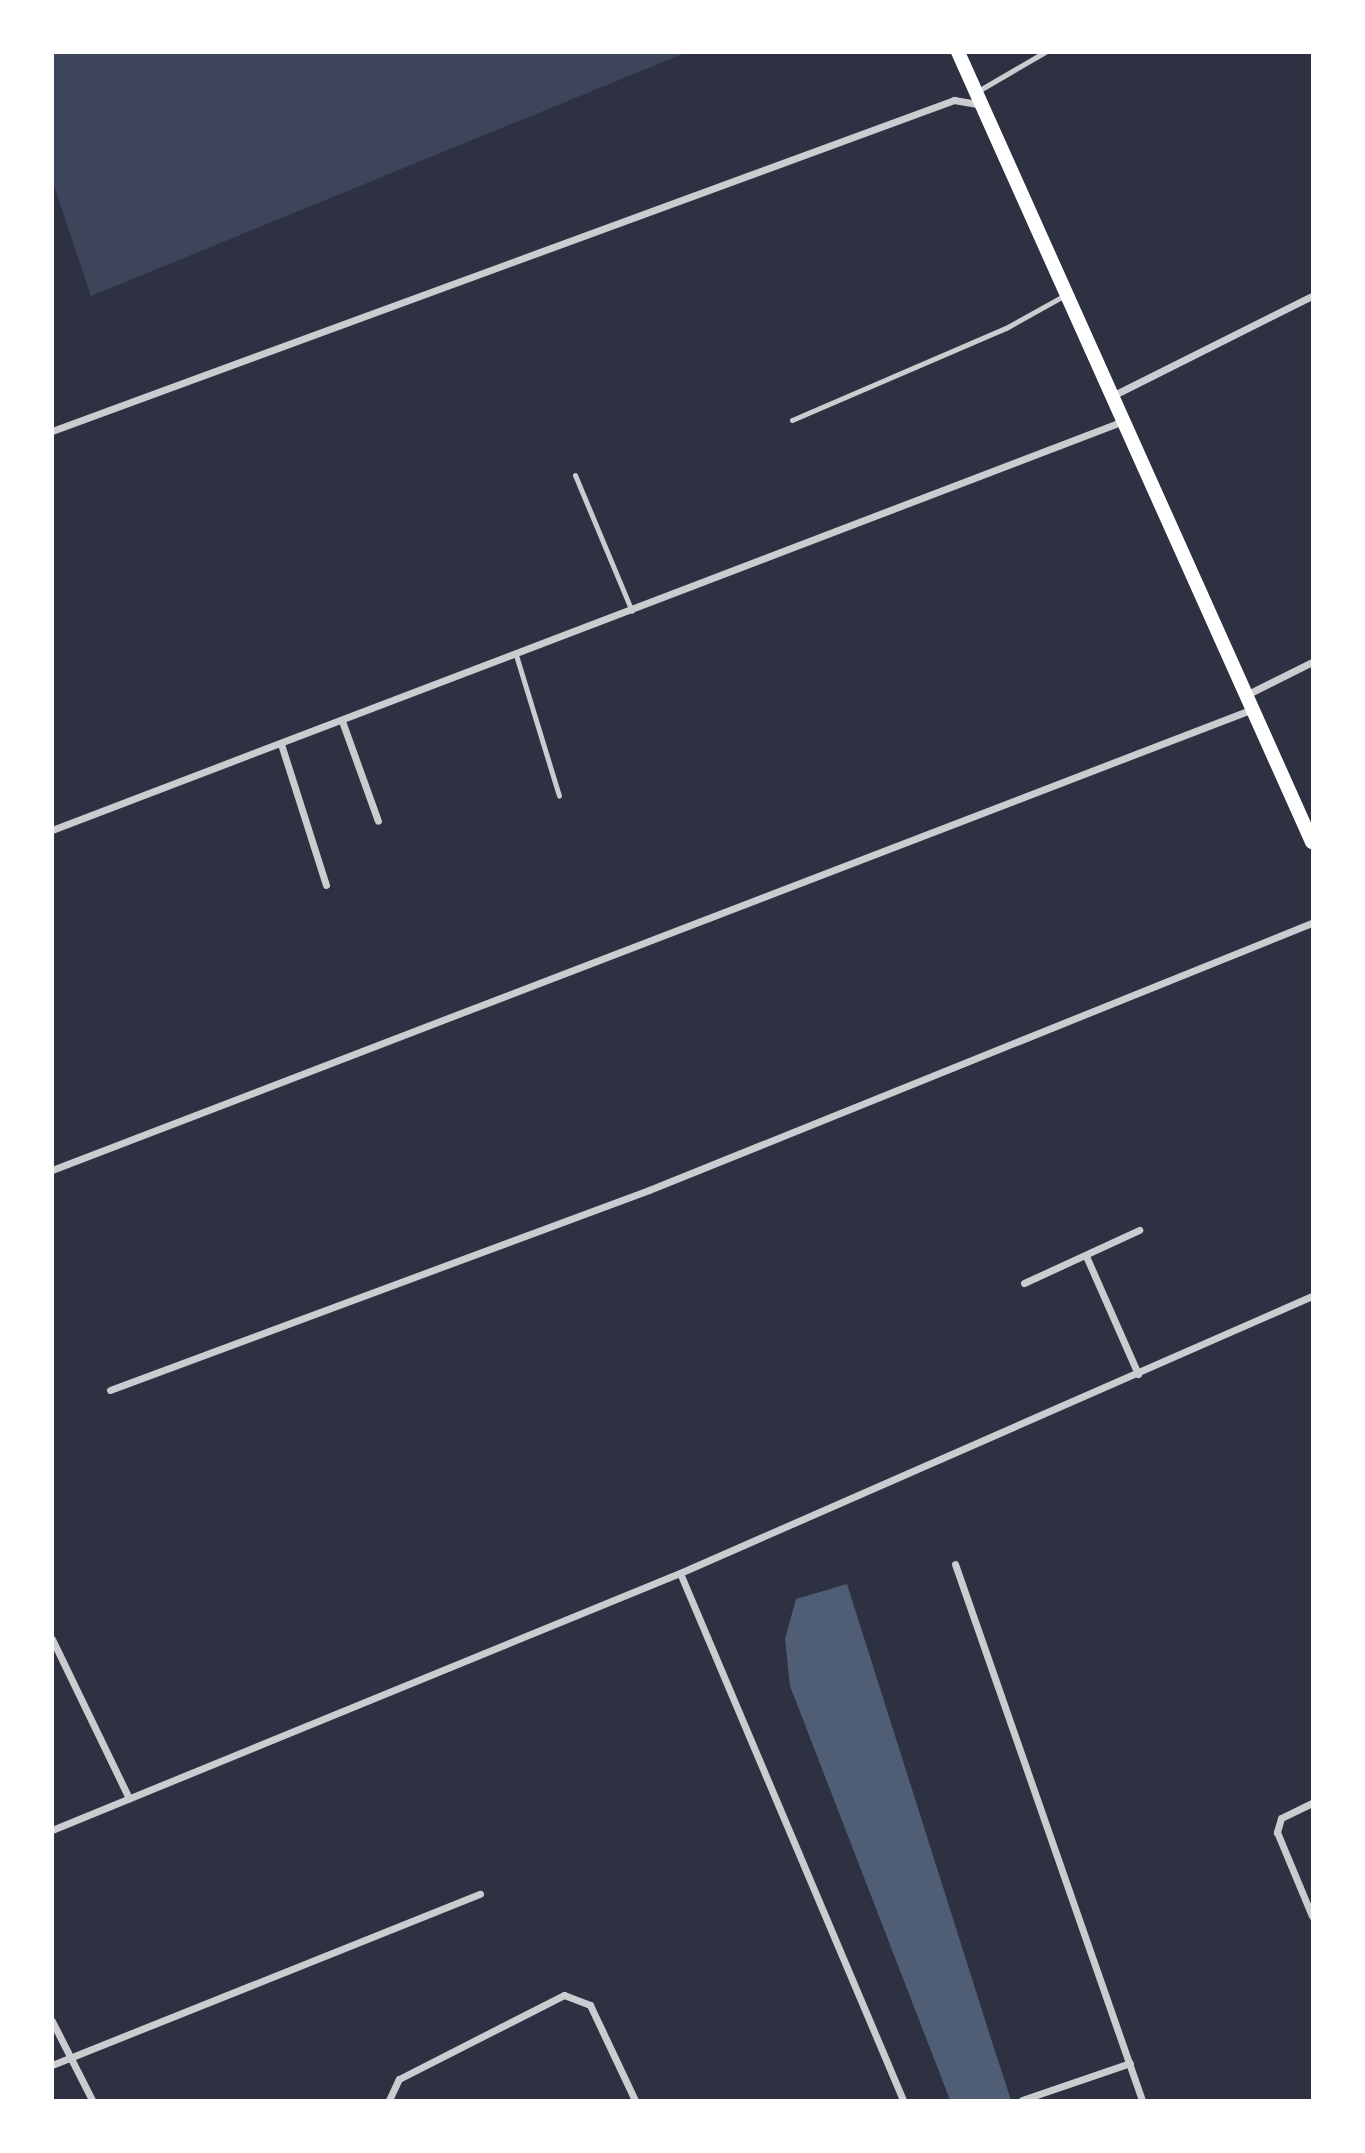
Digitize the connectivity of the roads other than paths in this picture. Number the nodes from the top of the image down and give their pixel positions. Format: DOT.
graph roads {
  1 [pos="958,52"];
  2 [pos="1045,52"];
  3 [pos="977,91"];
  4 [pos="984,106"];
  5 [pos="1065,295"];
  6 [pos="1312,296"];
  7 [pos="1111,397"];
  8 [pos="792,420"];
  9 [pos="1121,422"];
  10 [pos="52,431"];
  11 [pos="575,475"];
  12 [pos="632,611"];
  13 [pos="516,655"];
  14 [pos="1312,662"];
  15 [pos="1248,694"];
  16 [pos="1254,709"];
  17 [pos="342,721"];
  18 [pos="281,744"];
  19 [pos="559,796"];
  20 [pos="378,821"];
  21 [pos="52,830"];
  22 [pos="1312,842"];
  23 [pos="326,885"];
  24 [pos="1312,923"];
  25 [pos="52,1170"];
  26 [pos="1139,1230"];
  27 [pos="1086,1256"];
  28 [pos="1024,1283"];
  29 [pos="1312,1296"];
  30 [pos="1138,1374"];
  31 [pos="110,1390"];
  32 [pos="955,1564"];
  33 [pos="680,1573"];
  34 [pos="52,1639"];
  35 [pos="129,1798"];
  36 [pos="1312,1803"];
  37 [pos="52,1830"];
  38 [pos="480,1894"];
  39 [pos="1312,1916"];
  40 [pos="52,2021"];
  41 [pos="68,2059"];
  42 [pos="1130,2063"];
  43 [pos="52,2065"];
  44 [pos="1024,2100"];
  45 [pos="92,2101"];
  46 [pos="389,2101"];
  47 [pos="635,2101"];
  48 [pos="903,2101"];
  49 [pos="1142,2101"];
  1 -- 3 [label="main road"];
  2 -- 3 [label="lane"];
  3 -- 4 [label="main road"];
  4 -- 5 [label="main road"];
  4 -- 10 [label="street"];
  5 -- 7 [label="main road"];
  5 -- 8 [label="lane"];
  6 -- 7 [label="street"];
  7 -- 9 [label="main road"];
  9 -- 12 [label="street"];
  9 -- 15 [label="main road"];
  11 -- 12 [label="lane"];
  12 -- 13 [label="street"];
  13 -- 17 [label="street"];
  13 -- 19 [label="lane"];
  14 -- 15 [label="street"];
  15 -- 16 [label="main road"];
  16 -- 22 [label="main road"];
  16 -- 25 [label="street"];
  17 -- 18 [label="street"];
  17 -- 20 [label="street"];
  18 -- 21 [label="street"];
  18 -- 23 [label="street"];
  24 -- 31 [label="street"];
  26 -- 27 [label="street"];
  27 -- 28 [label="street"];
  27 -- 30 [label="street"];
  29 -- 30 [label="street"];
  30 -- 33 [label="street"];
  32 -- 42 [label="street"];
  33 -- 35 [label="street"];
  33 -- 48 [label="street"];
  34 -- 35 [label="street"];
  35 -- 37 [label="street"];
  36 -- 39 [label="street"];
  38 -- 41 [label="street"];
  40 -- 41 [label="street"];
  41 -- 43 [label="street"];
  41 -- 45 [label="street"];
  42 -- 44 [label="street"];
  42 -- 49 [label="street"];
  46 -- 47 [label="street"];
}
